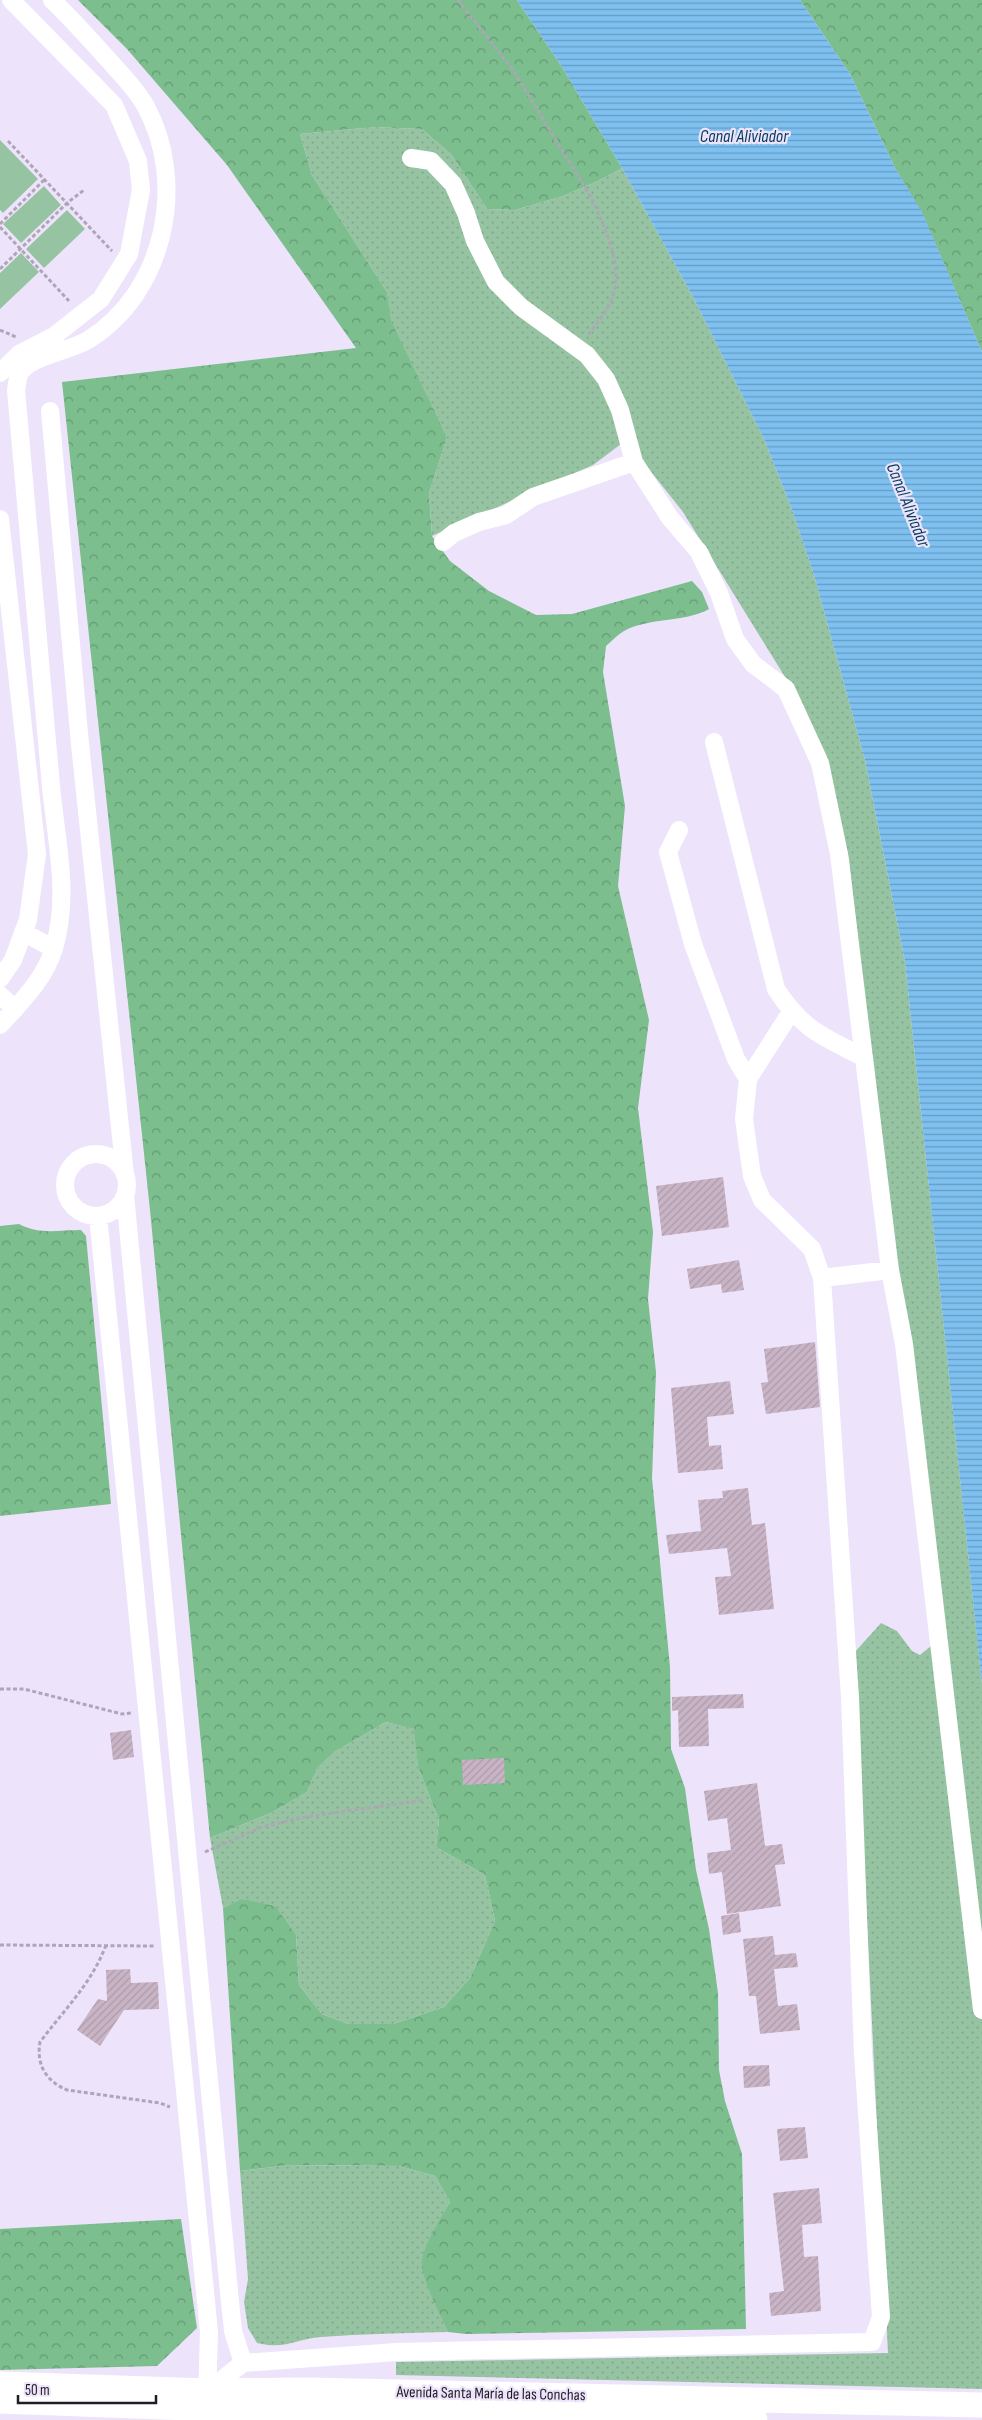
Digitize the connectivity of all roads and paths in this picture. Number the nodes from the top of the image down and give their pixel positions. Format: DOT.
graph roads {
  1 [pos="10,0"];
  2 [pos="52,0"];
  3 [pos="458,0"];
  4 [pos="8,141"];
  5 [pos="411,158"];
  6 [pos="45,179"];
  7 [pos="84,190"];
  8 [pos="67,203"];
  9 [pos="0,226"];
  10 [pos="116,243"];
  11 [pos="20,249"];
  12 [pos="113,251"];
  13 [pos="110,257"];
  14 [pos="0,269"];
  15 [pos="73,306"];
  16 [pos="0,330"];
  17 [pos="13,341"];
  18 [pos="587,355"];
  19 [pos="0,373"];
  20 [pos="50,410"];
  21 [pos="634,462"];
  22 [pos="0,519"];
  23 [pos="443,542"];
  24 [pos="714,742"];
  25 [pos="679,830"];
  26 [pos="23,932"];
  27 [pos="54,949"];
  28 [pos="0,979"];
  29 [pos="0,995"];
  30 [pos="14,1009"];
  31 [pos="791,1012"];
  32 [pos="0,1025"];
  33 [pos="863,1057"];
  34 [pos="748,1079"];
  35 [pos="125,1175"];
  36 [pos="125,1195"];
  37 [pos="98,1216"];
  38 [pos="890,1270"];
  39 [pos="822,1278"];
  40 [pos="0,1690"];
  41 [pos="174,1709"];
  42 [pos="147,1712"];
  43 [pos="424,1800"];
  44 [pos="188,1860"];
  45 [pos="0,1945"];
  46 [pos="106,1945"];
  47 [pos="171,1946"];
  48 [pos="982,2010"];
  49 [pos="212,2110"];
  50 [pos="187,2113"];
  51 [pos="243,2362"];
  52 [pos="0,2384"];
  53 [pos="0,2401"];
  54 [pos="982,2404"];
  55 [pos="205,2407"];
  56 [pos="265,2416"];
  57 [pos="755,2420"];
  1 -- 19 [label="street"];
  2 -- 27 [label="street"];
  3 -- 18 [label="path"];
  4 -- 6 [label="path"];
  5 -- 18 [label="street"];
  6 -- 8 [label="path"];
  6 -- 9 [label="path"];
  7 -- 8 [label="path"];
  8 -- 11 [label="path"];
  8 -- 12 [label="path"];
  9 -- 11 [label="path"];
  10 -- 12 [label="path"];
  11 -- 14 [label="path"];
  11 -- 15 [label="path"];
  12 -- 13 [label="path"];
  16 -- 17 [label="path"];
  18 -- 21 [label="street"];
  20 -- 35 [label="street"];
  21 -- 23 [label="street"];
  21 -- 33 [label="street"];
  22 -- 26 [label="street"];
  24 -- 31 [label="street"];
  25 -- 34 [label="street"];
  26 -- 27 [label="street"];
  26 -- 28 [label="street"];
  27 -- 30 [label="street"];
  29 -- 30 [label="street"];
  30 -- 32 [label="street"];
  31 -- 33 [label="street"];
  31 -- 34 [label="street"];
  33 -- 38 [label="street"];
  34 -- 39 [label="street"];
  35 -- 36 [label="street"];
  35 -- 37 [label="street"];
  36 -- 37 [label="street"];
  36 -- 41 [label="street"];
  37 -- 42 [label="street"];
  38 -- 39 [label="street"];
  38 -- 48 [label="street"];
  39 -- 51 [label="street"];
  40 -- 42 [label="path"];
  41 -- 42 [label="street"];
  41 -- 44 [label="street"];
  42 -- 47 [label="street"];
  43 -- 44 [label="path"];
  44 -- 49 [label="street"];
  45 -- 46 [label="path"];
  46 -- 47 [label="path"];
  46 -- 50 [label="path"];
  47 -- 50 [label="street"];
  49 -- 50 [label="street"];
  49 -- 51 [label="street"];
  50 -- 55 [label="street"];
  51 -- 55 [label="street"];
  52 -- 55 [label="main road, Avenida Santa María de las Conchas"];
  53 -- 55 [label="main road, Avenida Santa María de las Conchas"];
  54 -- 55 [label="main road, Avenida Santa María de las Conchas"];
  55 -- 56 [label="main road, Avenida Santa María de las Conchas"];
  56 -- 57 [label="main road, Avenida Santa María de las Conchas"];
}
